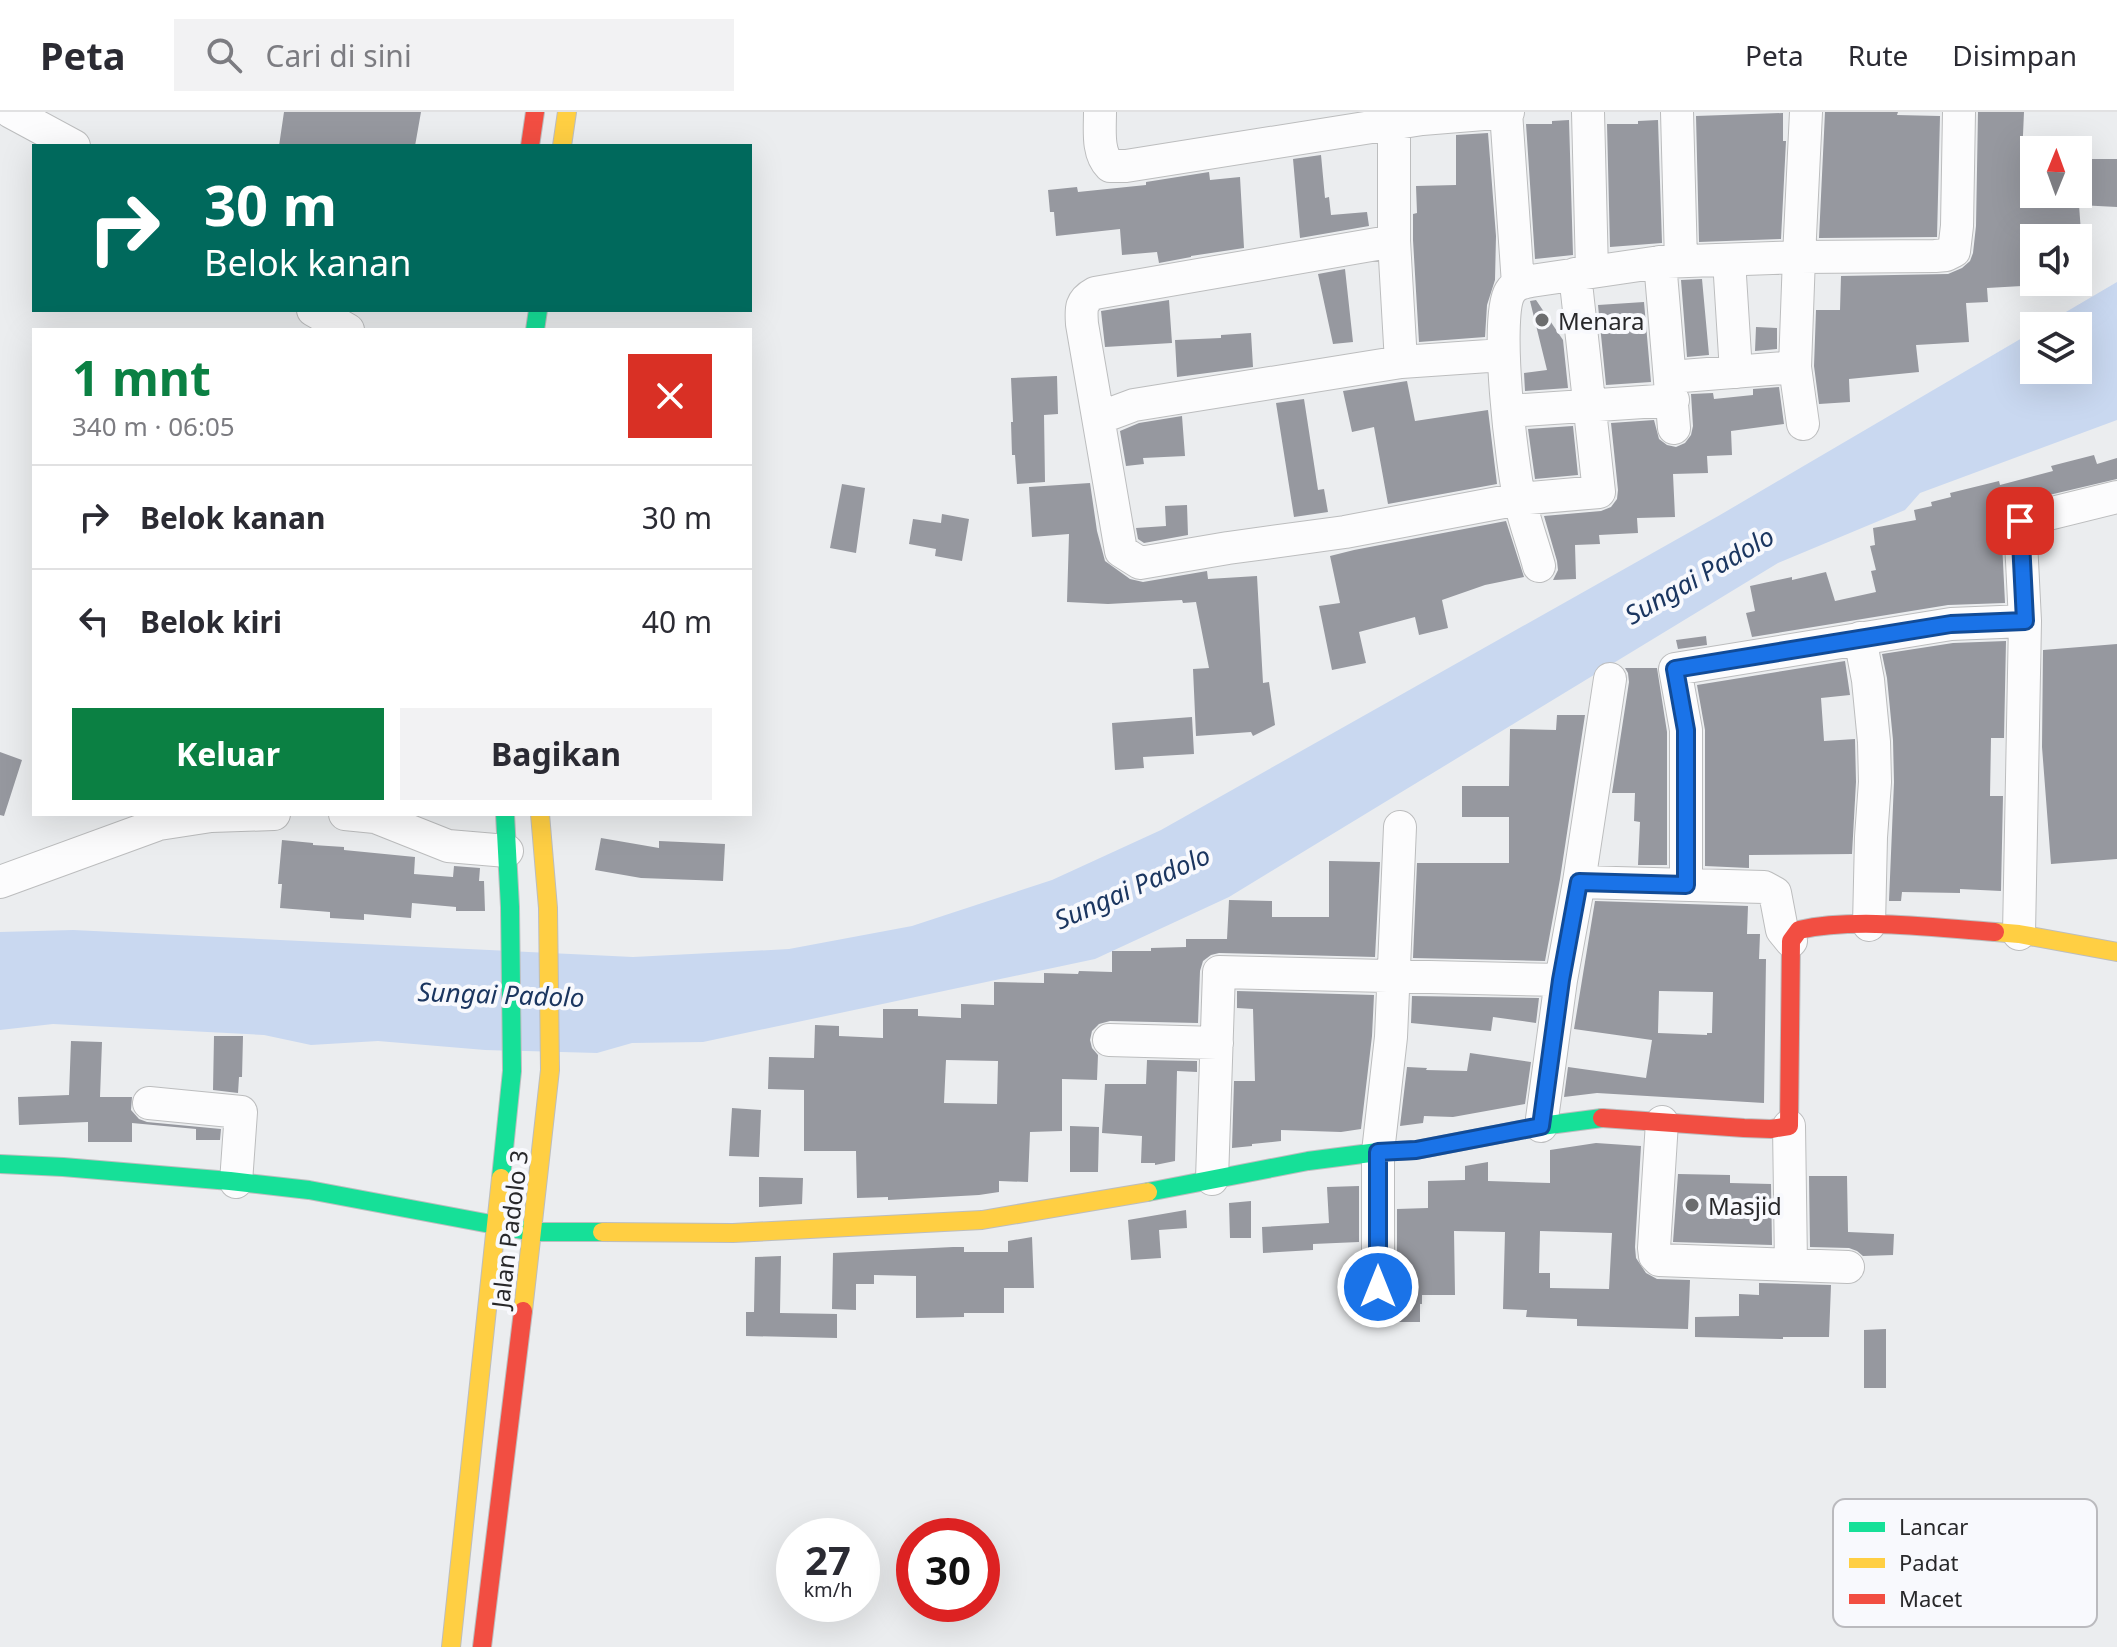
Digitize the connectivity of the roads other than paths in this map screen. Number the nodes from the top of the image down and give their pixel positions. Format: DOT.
graph roads {
  1 [pos="11,112"];
  2 [pos="535,112"];
  3 [pos="567,112"];
  4 [pos="1100,112"];
  5 [pos="1507,112"];
  6 [pos="1588,112"];
  7 [pos="1677,112"];
  8 [pos="1806,112"];
  9 [pos="1959,112"];
  10 [pos="1394,123"];
  11 [pos="70,144"];
  12 [pos="530,144"];
  13 [pos="562,144"];
  14 [pos="1394,241"];
  15 [pos="1799,257"];
  16 [pos="1729,260"];
  17 [pos="1671,262"];
  18 [pos="1584,272"];
  19 [pos="1518,284"];
  20 [pos="316,312"];
  21 [pos="344,328"];
  22 [pos="1503,355"];
  23 [pos="1401,362"];
  24 [pos="1795,367"];
  25 [pos="1736,372"];
  26 [pos="1672,402"];
  27 [pos="1591,405"];
  28 [pos="1508,411"];
  29 [pos="1099,418"];
  30 [pos="1803,424"];
  31 [pos="2117,497"];
  32 [pos="1519,499"];
  33 [pos="1539,566"];
  34 [pos="2025,621"];
  35 [pos="1860,638"];
  36 [pos="1610,679"];
  37 [pos="211,816"];
  38 [pos="365,816"];
  39 [pos="505,816"];
  40 [pos="540,816"];
  41 [pos="1400,827"];
  42 [pos="507,851"];
  43 [pos="0,882"];
  44 [pos="1579,882"];
  45 [pos="1686,885"];
  46 [pos="1869,925"];
  47 [pos="2019,934"];
  48 [pos="1791,941"];
  49 [pos="2117,952"];
  50 [pos="1394,976"];
  51 [pos="1561,980"];
  52 [pos="1109,1040"];
  53 [pos="1217,1043"];
  54 [pos="149,1103"];
  55 [pos="1662,1122"];
  56 [pos="1541,1126"];
  57 [pos="1789,1126"];
  58 [pos="1378,1152"];
  59 [pos="0,1164"];
  60 [pos="1212,1179"];
  61 [pos="236,1182"];
  62 [pos="494,1227"];
  63 [pos="533,1232"];
  64 [pos="1791,1265"];
  65 [pos="1848,1267"];
  66 [pos="1378,1287"];
  67 [pos="451,1647"];
  68 [pos="482,1647"];
  1 -- 11 [label="street"];
  2 -- 12 [label="street"];
  3 -- 13 [label="street"];
  4 -- 10 [label="street"];
  5 -- 10 [label="street"];
  5 -- 19 [label="street"];
  6 -- 18 [label="street"];
  7 -- 17 [label="street"];
  8 -- 15 [label="street"];
  9 -- 15 [label="street"];
  10 -- 14 [label="street"];
  14 -- 23 [label="street"];
  14 -- 29 [label="street"];
  15 -- 16 [label="street"];
  15 -- 24 [label="street"];
  16 -- 17 [label="street"];
  16 -- 25 [label="street"];
  17 -- 18 [label="street"];
  17 -- 26 [label="street"];
  18 -- 19 [label="street"];
  18 -- 27 [label="street"];
  19 -- 22 [label="street"];
  20 -- 21 [label="street"];
  22 -- 23 [label="street"];
  22 -- 28 [label="street"];
  23 -- 29 [label="street"];
  24 -- 25 [label="street"];
  24 -- 30 [label="street"];
  25 -- 26 [label="street"];
  26 -- 27 [label="street"];
  27 -- 28 [label="street"];
  27 -- 32 [label="street"];
  28 -- 32 [label="street"];
  29 -- 32 [label="street"];
  31 -- 34 [label="street"];
  32 -- 33 [label="street"];
  34 -- 35 [label="street"];
  34 -- 47 [label="street"];
  35 -- 45 [label="street"];
  35 -- 46 [label="street"];
  36 -- 44 [label="street"];
  37 -- 43 [label="street"];
  38 -- 42 [label="street"];
  39 -- 42 [label="street, Jalan Padolo 3"];
  40 -- 63 [label="street, Jalan Padolo 3"];
  41 -- 50 [label="street"];
  42 -- 62 [label="street, Jalan Padolo 3"];
  44 -- 45 [label="street"];
  44 -- 51 [label="street"];
  45 -- 48 [label="street"];
  46 -- 47 [label="street"];
  46 -- 48 [label="street"];
  47 -- 49 [label="street"];
  48 -- 57 [label="street"];
  50 -- 51 [label="street"];
  50 -- 53 [label="street"];
  50 -- 58 [label="street"];
  51 -- 56 [label="street"];
  52 -- 53 [label="street"];
  53 -- 60 [label="street"];
  54 -- 61 [label="street"];
  55 -- 56 [label="street"];
  55 -- 57 [label="street"];
  55 -- 64 [label="street"];
  56 -- 58 [label="street"];
  57 -- 64 [label="street"];
  58 -- 60 [label="street"];
  58 -- 66 [label="street"];
  59 -- 61 [label="street"];
  60 -- 63 [label="street"];
  61 -- 62 [label="street"];
  62 -- 63 [label="street"];
  62 -- 67 [label="street, Jalan Padolo 3"];
  63 -- 68 [label="street, Jalan Padolo 3"];
  64 -- 65 [label="street"];
}
